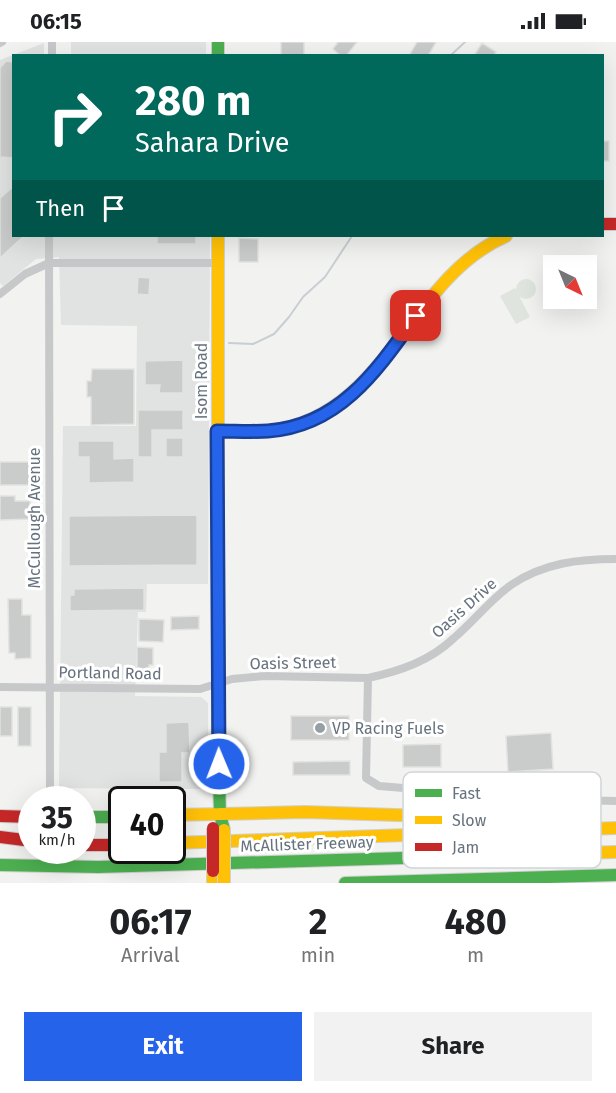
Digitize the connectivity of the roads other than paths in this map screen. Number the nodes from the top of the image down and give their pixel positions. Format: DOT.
graph roads {
  1 [pos="49,237"];
  2 [pos="218,237"];
  3 [pos="504,237"];
  4 [pos="49,262"];
  5 [pos="218,263"];
  6 [pos="0,294"];
  7 [pos="217,431"];
  8 [pos="616,559"];
  9 [pos="368,678"];
  10 [pos="218,682"];
  11 [pos="0,687"];
  12 [pos="49,687"];
  13 [pos="50,786"];
  14 [pos="403,788"];
  15 [pos="601,801"];
  16 [pos="616,801"];
  17 [pos="220,814"];
  18 [pos="186,815"];
  19 [pos="403,815"];
  20 [pos="0,816"];
  21 [pos="18,817"];
  22 [pos="601,822"];
  23 [pos="616,822"];
  24 [pos="616,828"];
  25 [pos="218,829"];
  26 [pos="601,829"];
  27 [pos="403,835"];
  28 [pos="0,837"];
  29 [pos="18,839"];
  30 [pos="186,843"];
  31 [pos="601,852"];
  32 [pos="616,852"];
  33 [pos="403,858"];
  34 [pos="0,865"];
  35 [pos="613,875"];
  36 [pos="213,883"];
  37 [pos="224,883"];
  38 [pos="345,883"];
  39 [pos="597,883"];
  1 -- 4 [label="street, McCullough Avenue"];
  2 -- 5 [label="main road, Isom Road"];
  3 -- 7 [label="main road"];
  4 -- 5 [label="street"];
  4 -- 6 [label="street"];
  4 -- 12 [label="street, McCullough Avenue"];
  5 -- 7 [label="main road, Isom Road"];
  7 -- 10 [label="main road, Isom Road"];
  8 -- 9 [label="street, Oasis Drive"];
  9 -- 10 [label="street, Oasis Street"];
  9 -- 14 [label="street"];
  10 -- 12 [label="street, Portland Road"];
  10 -- 17 [label="main road, Isom Road"];
  11 -- 12 [label="street, Portland Road"];
  12 -- 13 [label="street, McCullough Avenue"];
  15 -- 16 [label="street"];
  17 -- 18 [label="main road"];
  17 -- 19 [label="main road"];
  17 -- 25 [label="main road, Isom Road"];
  20 -- 21 [label="main road"];
  22 -- 23 [label="main road"];
  24 -- 26 [label="main road"];
  25 -- 36 [label="main road, Isom Road, bridge"];
  25 -- 37 [label="main road, Isom Road, bridge"];
  27 -- 30 [label="main road"];
  28 -- 29 [label="main road"];
  31 -- 32 [label="main road, McAllister Freeway"];
  33 -- 34 [label="main road, McAllister Freeway"];
  35 -- 38 [label="main road"];
  35 -- 39 [label="main road"];
}
